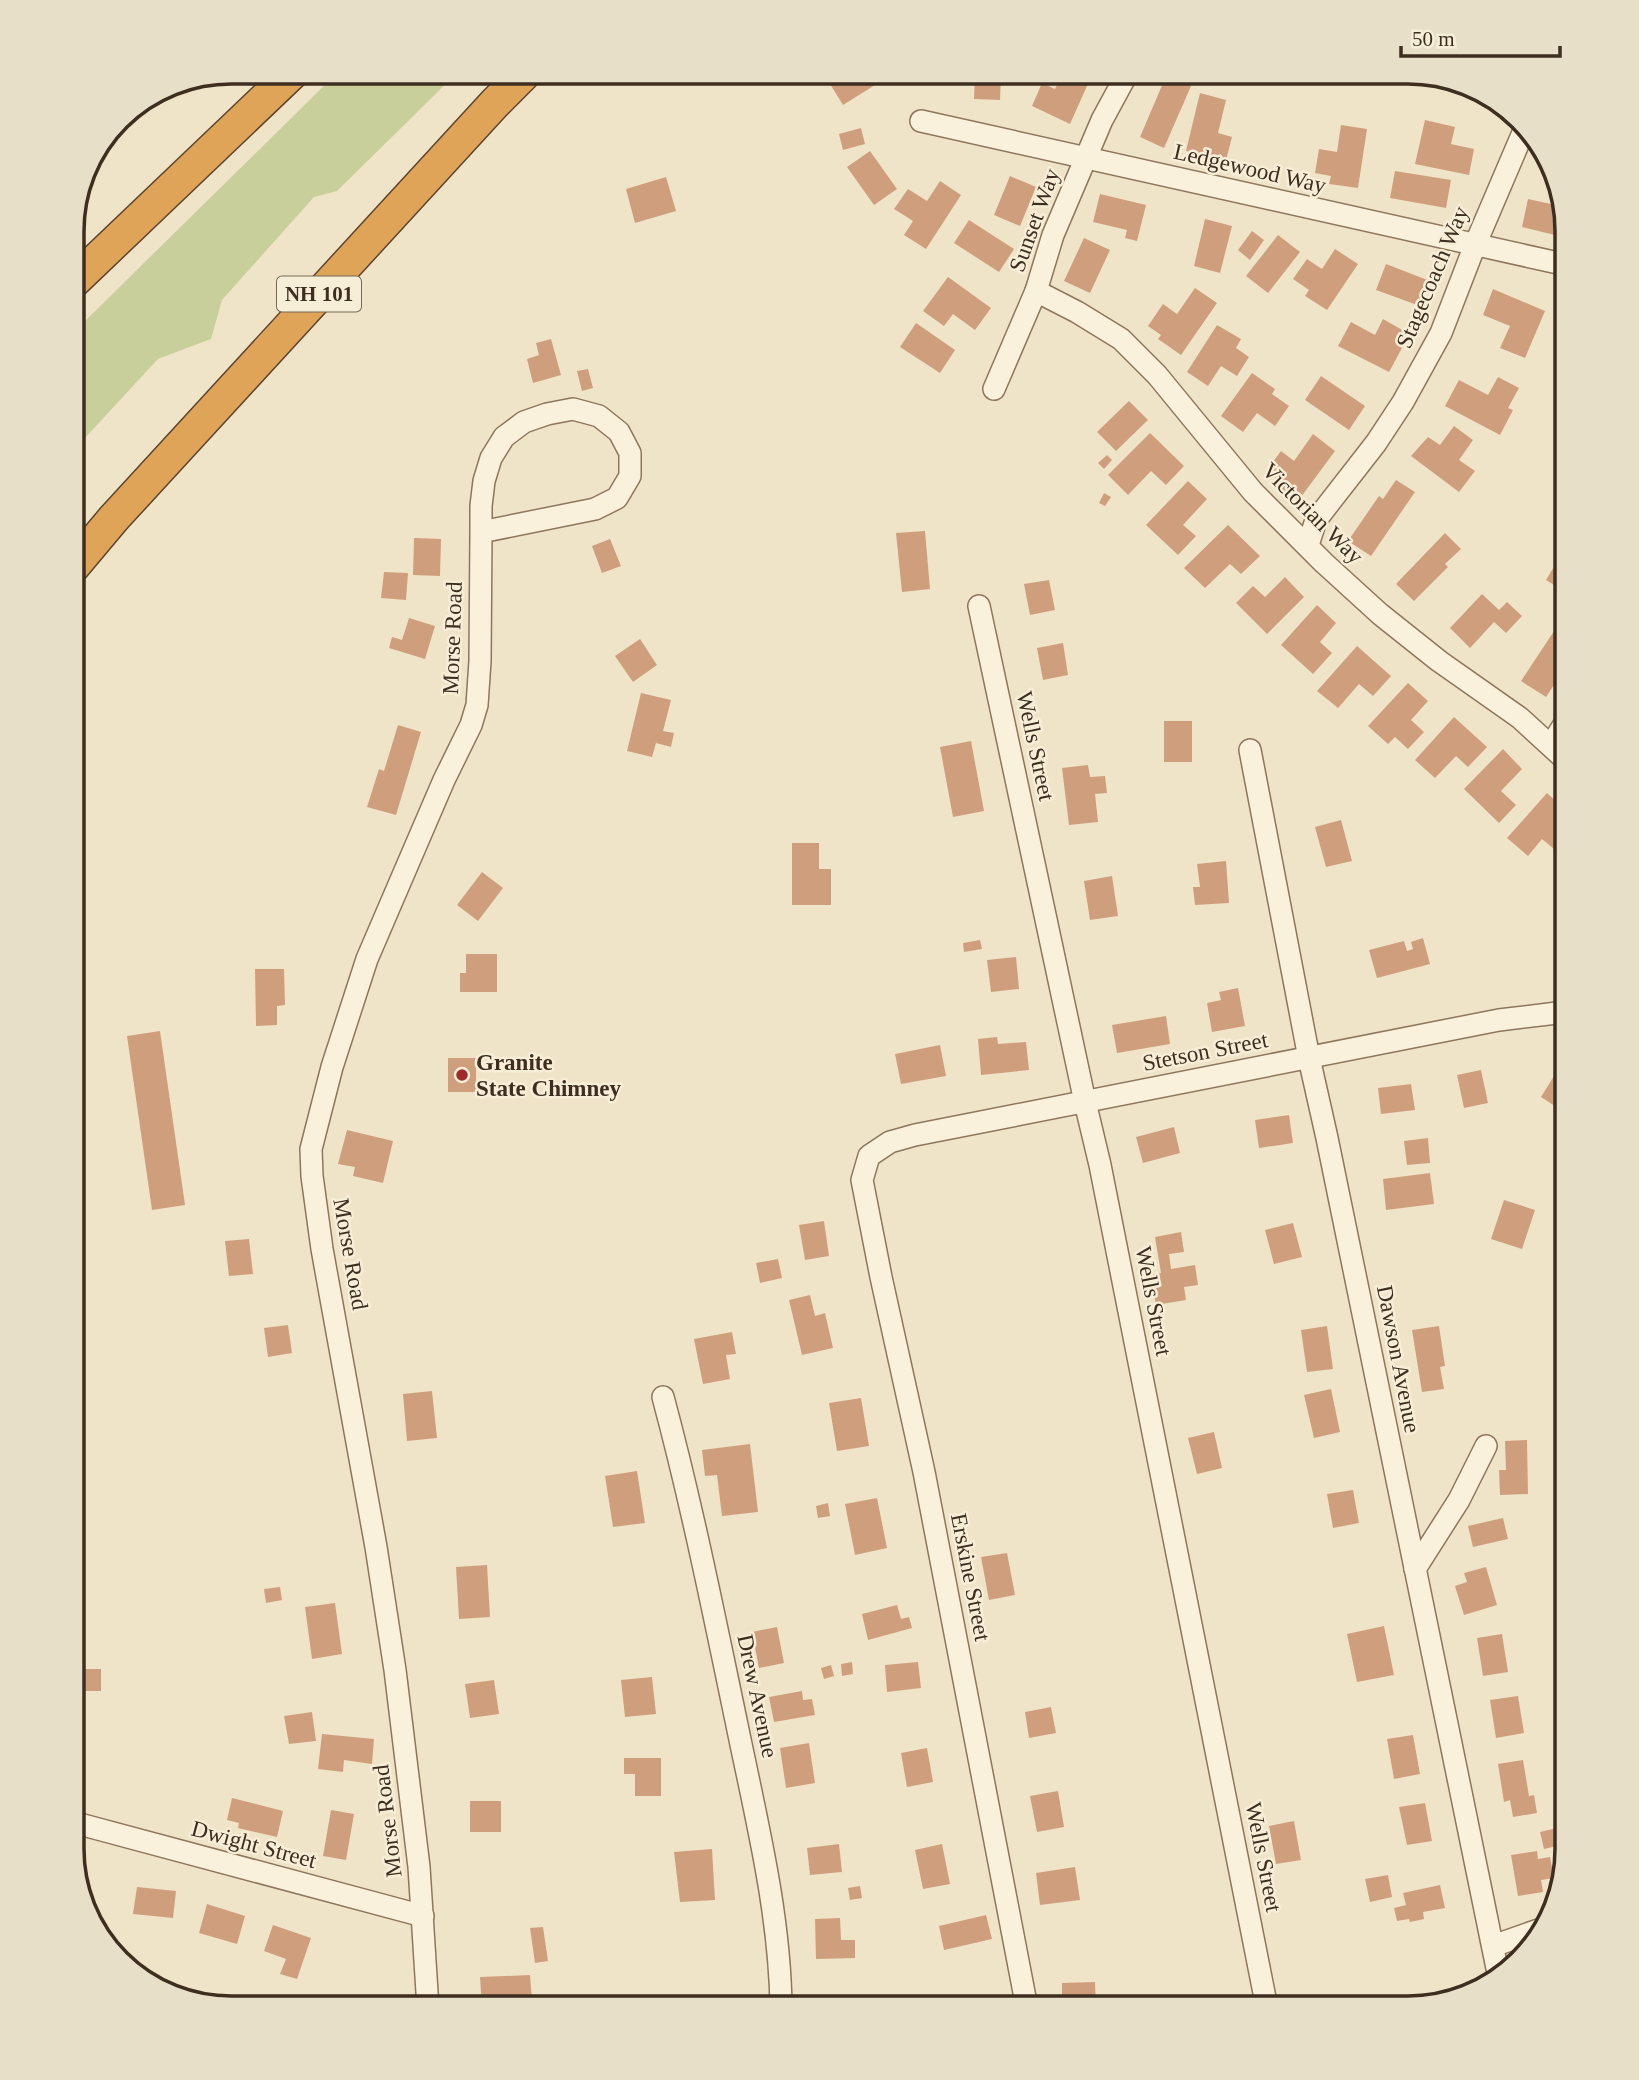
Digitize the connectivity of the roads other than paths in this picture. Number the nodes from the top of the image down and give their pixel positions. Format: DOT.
graph roads {
  1 [pos="280,84"];
  2 [pos="514,84"];
  3 [pos="1122,84"];
  4 [pos="921,121"];
  5 [pos="1521,137"];
  6 [pos="1086,158"];
  7 [pos="1475,245"];
  8 [pos="1555,262"];
  9 [pos="84,272"];
  10 [pos="1036,291"];
  11 [pos="994,389"];
  12 [pos="114,518"];
  13 [pos="481,532"];
  14 [pos="1308,545"];
  15 [pos="84,547"];
  16 [pos="84,554"];
  17 [pos="979,606"];
  18 [pos="1555,739"];
  19 [pos="1551,745"];
  20 [pos="1555,749"];
  21 [pos="1250,750"];
  22 [pos="1555,1013"];
  23 [pos="1309,1058"];
  24 [pos="1085,1102"];
  25 [pos="869,1156"];
  26 [pos="663,1397"];
  27 [pos="1486,1446"];
  28 [pos="1415,1569"];
  29 [pos="84,1825"];
  30 [pos="423,1916"];
  31 [pos="1528,1934"];
  32 [pos="1493,1946"];
  33 [pos="1497,1966"];
  34 [pos="427,1996"];
  35 [pos="781,1996"];
  36 [pos="1025,1996"];
  37 [pos="1265,1996"];
  1 -- 9 [label="highway"];
  2 -- 12 [label="highway, NH 101"];
  3 -- 6 [label="street, Sunset Way"];
  4 -- 6 [label="street, Ledgewood Way"];
  5 -- 7 [label="street, Stagecoach Way"];
  6 -- 7 [label="street, Ledgewood Way"];
  6 -- 10 [label="street, Sunset Way"];
  7 -- 8 [label="street, Ledgewood Way"];
  7 -- 14 [label="street, Stagecoach Way"];
  10 -- 11 [label="street, Sunset Way"];
  10 -- 14 [label="street, Victorian Way"];
  12 -- 15 [label="highway"];
  12 -- 16 [label="highway, NH 101"];
  13 -- 13 [label="street, Morse Road"];
  13 -- 30 [label="street, Morse Road"];
  14 -- 19 [label="street, Victorian Way"];
  17 -- 24 [label="street, Wells Street"];
  18 -- 19 [label="street"];
  19 -- 20 [label="street, Victorian Way"];
  21 -- 23 [label="street, Dawson Avenue"];
  22 -- 23 [label="street, Stetson Street"];
  23 -- 24 [label="street, Stetson Street"];
  23 -- 28 [label="street, Dawson Avenue"];
  24 -- 25 [label="street, Stetson Street"];
  24 -- 37 [label="street, Wells Street"];
  25 -- 36 [label="street, Erskine Street"];
  26 -- 35 [label="street, Drew Avenue"];
  27 -- 28 [label="street"];
  28 -- 32 [label="street, Dawson Avenue"];
  29 -- 30 [label="street, Dwight Street"];
  30 -- 34 [label="street, Morse Road"];
  31 -- 32 [label="street"];
  32 -- 33 [label="street, Dawson Avenue"];
}
